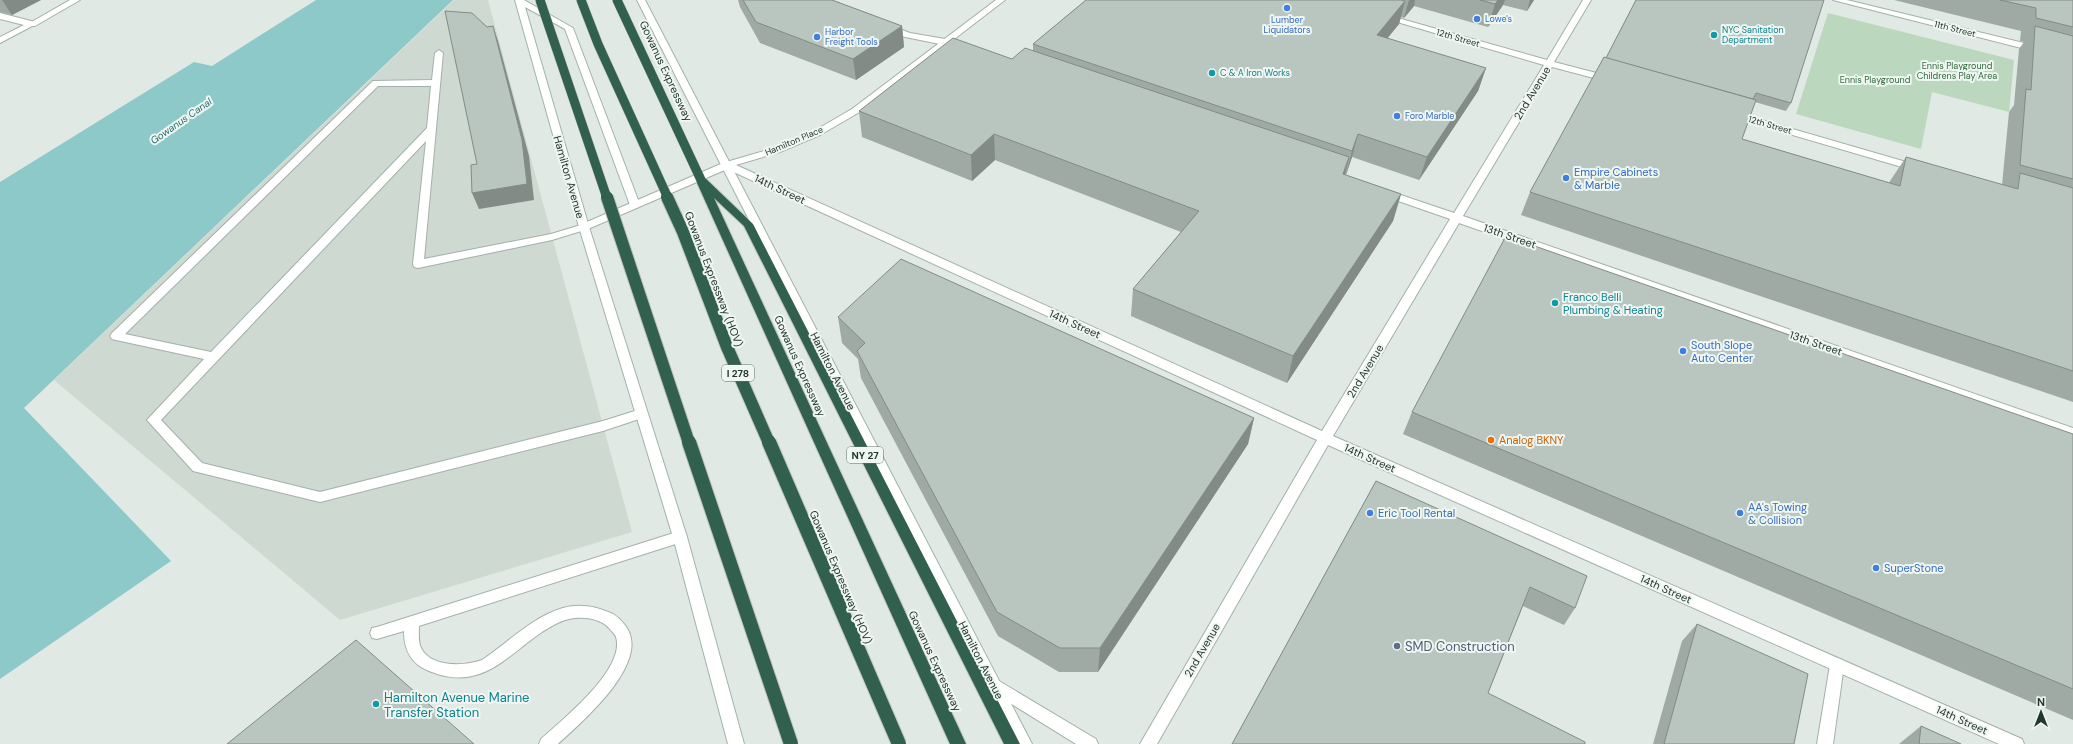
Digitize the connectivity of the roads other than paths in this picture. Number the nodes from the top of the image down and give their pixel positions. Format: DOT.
graph roads {
  1 [pos="76,0"];
  2 [pos="540,0"];
  3 [pos="581,0"];
  4 [pos="617,0"];
  5 [pos="641,0"];
  6 [pos="1001,0"];
  7 [pos="1587,0"];
  8 [pos="1837,0"];
  9 [pos="520,1"];
  10 [pos="1372,13"];
  11 [pos="0,16"];
  12 [pos="32,24"];
  13 [pos="881,25"];
  14 [pos="0,40"];
  15 [pos="945,42"];
  16 [pos="957,46"];
  17 [pos="2042,51"];
  18 [pos="440,53"];
  19 [pos="1549,63"];
  20 [pos="436,83"];
  21 [pos="1622,83"];
  22 [pos="1726,113"];
  23 [pos="432,129"];
  24 [pos="727,165"];
  25 [pos="1927,171"];
  26 [pos="701,180"];
  27 [pos="1378,190"];
  28 [pos="635,204"];
  29 [pos="1457,217"];
  30 [pos="584,227"];
  31 [pos="214,357"];
  32 [pos="642,414"];
  33 [pos="2073,433"];
  34 [pos="1325,438"];
  35 [pos="680,537"];
  36 [pos="412,622"];
  37 [pos="377,633"];
  38 [pos="1837,665"];
  39 [pos="994,685"];
  40 [pos="547,744"];
  41 [pos="736,744"];
  42 [pos="791,744"];
  43 [pos="899,744"];
  44 [pos="958,744"];
  45 [pos="1012,744"];
  46 [pos="1024,744"];
  47 [pos="1090,744"];
  48 [pos="1148,744"];
  49 [pos="1825,744"];
  50 [pos="2016,744"];
  1 -- 12 [label="street"];
  2 -- 42 [label="highway, bridge"];
  3 -- 43 [label="highway, Gowanus Expressway (HOV) / I 278, bridge"];
  4 -- 26 [label="highway, Gowanus Expressway, bridge"];
  5 -- 24 [label="street, Hamilton Avenue"];
  6 -- 15 [label="street, Hamilton Place"];
  7 -- 19 [label="street, 2nd Avenue"];
  8 -- 17 [label="street, 11th Street"];
  9 -- 28 [label="street"];
  9 -- 30 [label="street, Hamilton Avenue"];
  10 -- 19 [label="street, 12th Street"];
  11 -- 12 [label="street"];
  12 -- 14 [label="street"];
  13 -- 15 [label="street"];
  15 -- 16 [label="street"];
  15 -- 24 [label="street, Hamilton Place"];
  18 -- 20 [label="street"];
  19 -- 21 [label="street, 12th Street"];
  19 -- 29 [label="street, 2nd Avenue"];
  20 -- 23 [label="street"];
  20 -- 31 [label="street"];
  22 -- 25 [label="street, 12th Street"];
  23 -- 30 [label="street, Hamilton Place"];
  23 -- 31 [label="street"];
  24 -- 28 [label="street, Hamilton Place"];
  24 -- 34 [label="street, 14th Street"];
  24 -- 39 [label="street, Hamilton Avenue"];
  26 -- 44 [label="highway, Gowanus Expressway"];
  26 -- 45 [label="highway, NY 27"];
  27 -- 29 [label="street, 13th Street"];
  28 -- 30 [label="street, Hamilton Place"];
  29 -- 33 [label="street, 13th Street"];
  29 -- 34 [label="street, 2nd Avenue"];
  30 -- 32 [label="street, Hamilton Avenue"];
  31 -- 32 [label="street"];
  32 -- 35 [label="street, Hamilton Avenue"];
  34 -- 38 [label="street, 14th Street"];
  34 -- 48 [label="street, 2nd Avenue"];
  35 -- 36 [label="street"];
  35 -- 41 [label="street, Hamilton Avenue"];
  36 -- 37 [label="street"];
  36 -- 40 [label="street"];
  38 -- 49 [label="street"];
  38 -- 50 [label="street, 14th Street"];
  39 -- 46 [label="street, Hamilton Avenue"];
  39 -- 47 [label="street"];
}
